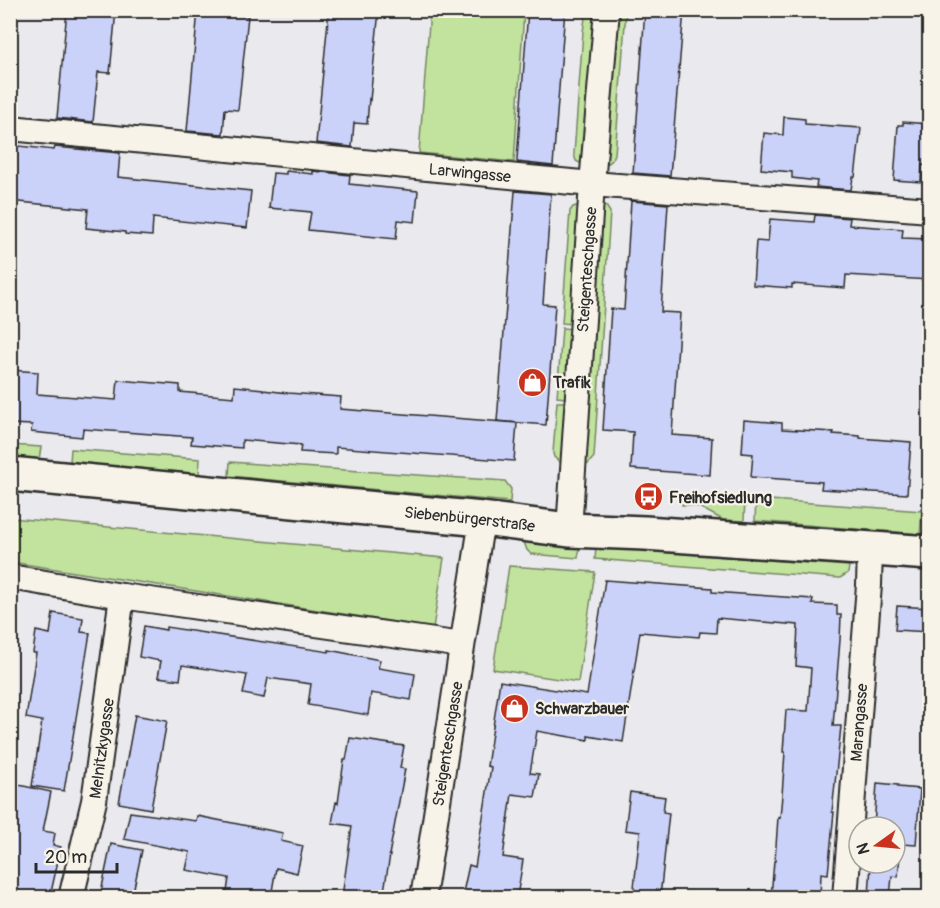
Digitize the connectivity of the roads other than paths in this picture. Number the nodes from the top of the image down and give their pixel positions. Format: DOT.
graph roads {
  1 [pos="607,10"];
  2 [pos="10,128"];
  3 [pos="592,184"];
  4 [pos="930,210"];
  5 [pos="10,474"];
  6 [pos="482,519"];
  7 [pos="569,530"];
  8 [pos="870,549"];
  9 [pos="930,553"];
  10 [pos="10,577"];
  11 [pos="122,596"];
  12 [pos="462,645"];
  13 [pos="71,897"];
  14 [pos="423,897"];
  15 [pos="845,897"];
  1 -- 3 [label="street, Steigenteschgasse"];
  2 -- 3 [label="street, Larwingasse"];
  3 -- 4 [label="street, Larwingasse"];
  3 -- 7 [label="street, Steigenteschgasse"];
  5 -- 6 [label="street, Siebenbürgerstraße"];
  6 -- 7 [label="street, Siebenbürgerstraße"];
  6 -- 12 [label="street, Steigenteschgasse"];
  7 -- 8 [label="street, Siebenbürgerstraße"];
  8 -- 9 [label="street, Siebenbürgerstraße"];
  8 -- 15 [label="street, Marangasse"];
  10 -- 11 [label="street"];
  11 -- 12 [label="street"];
  11 -- 13 [label="street, Melnitzkygasse"];
  12 -- 14 [label="street, Steigenteschgasse"];
}
